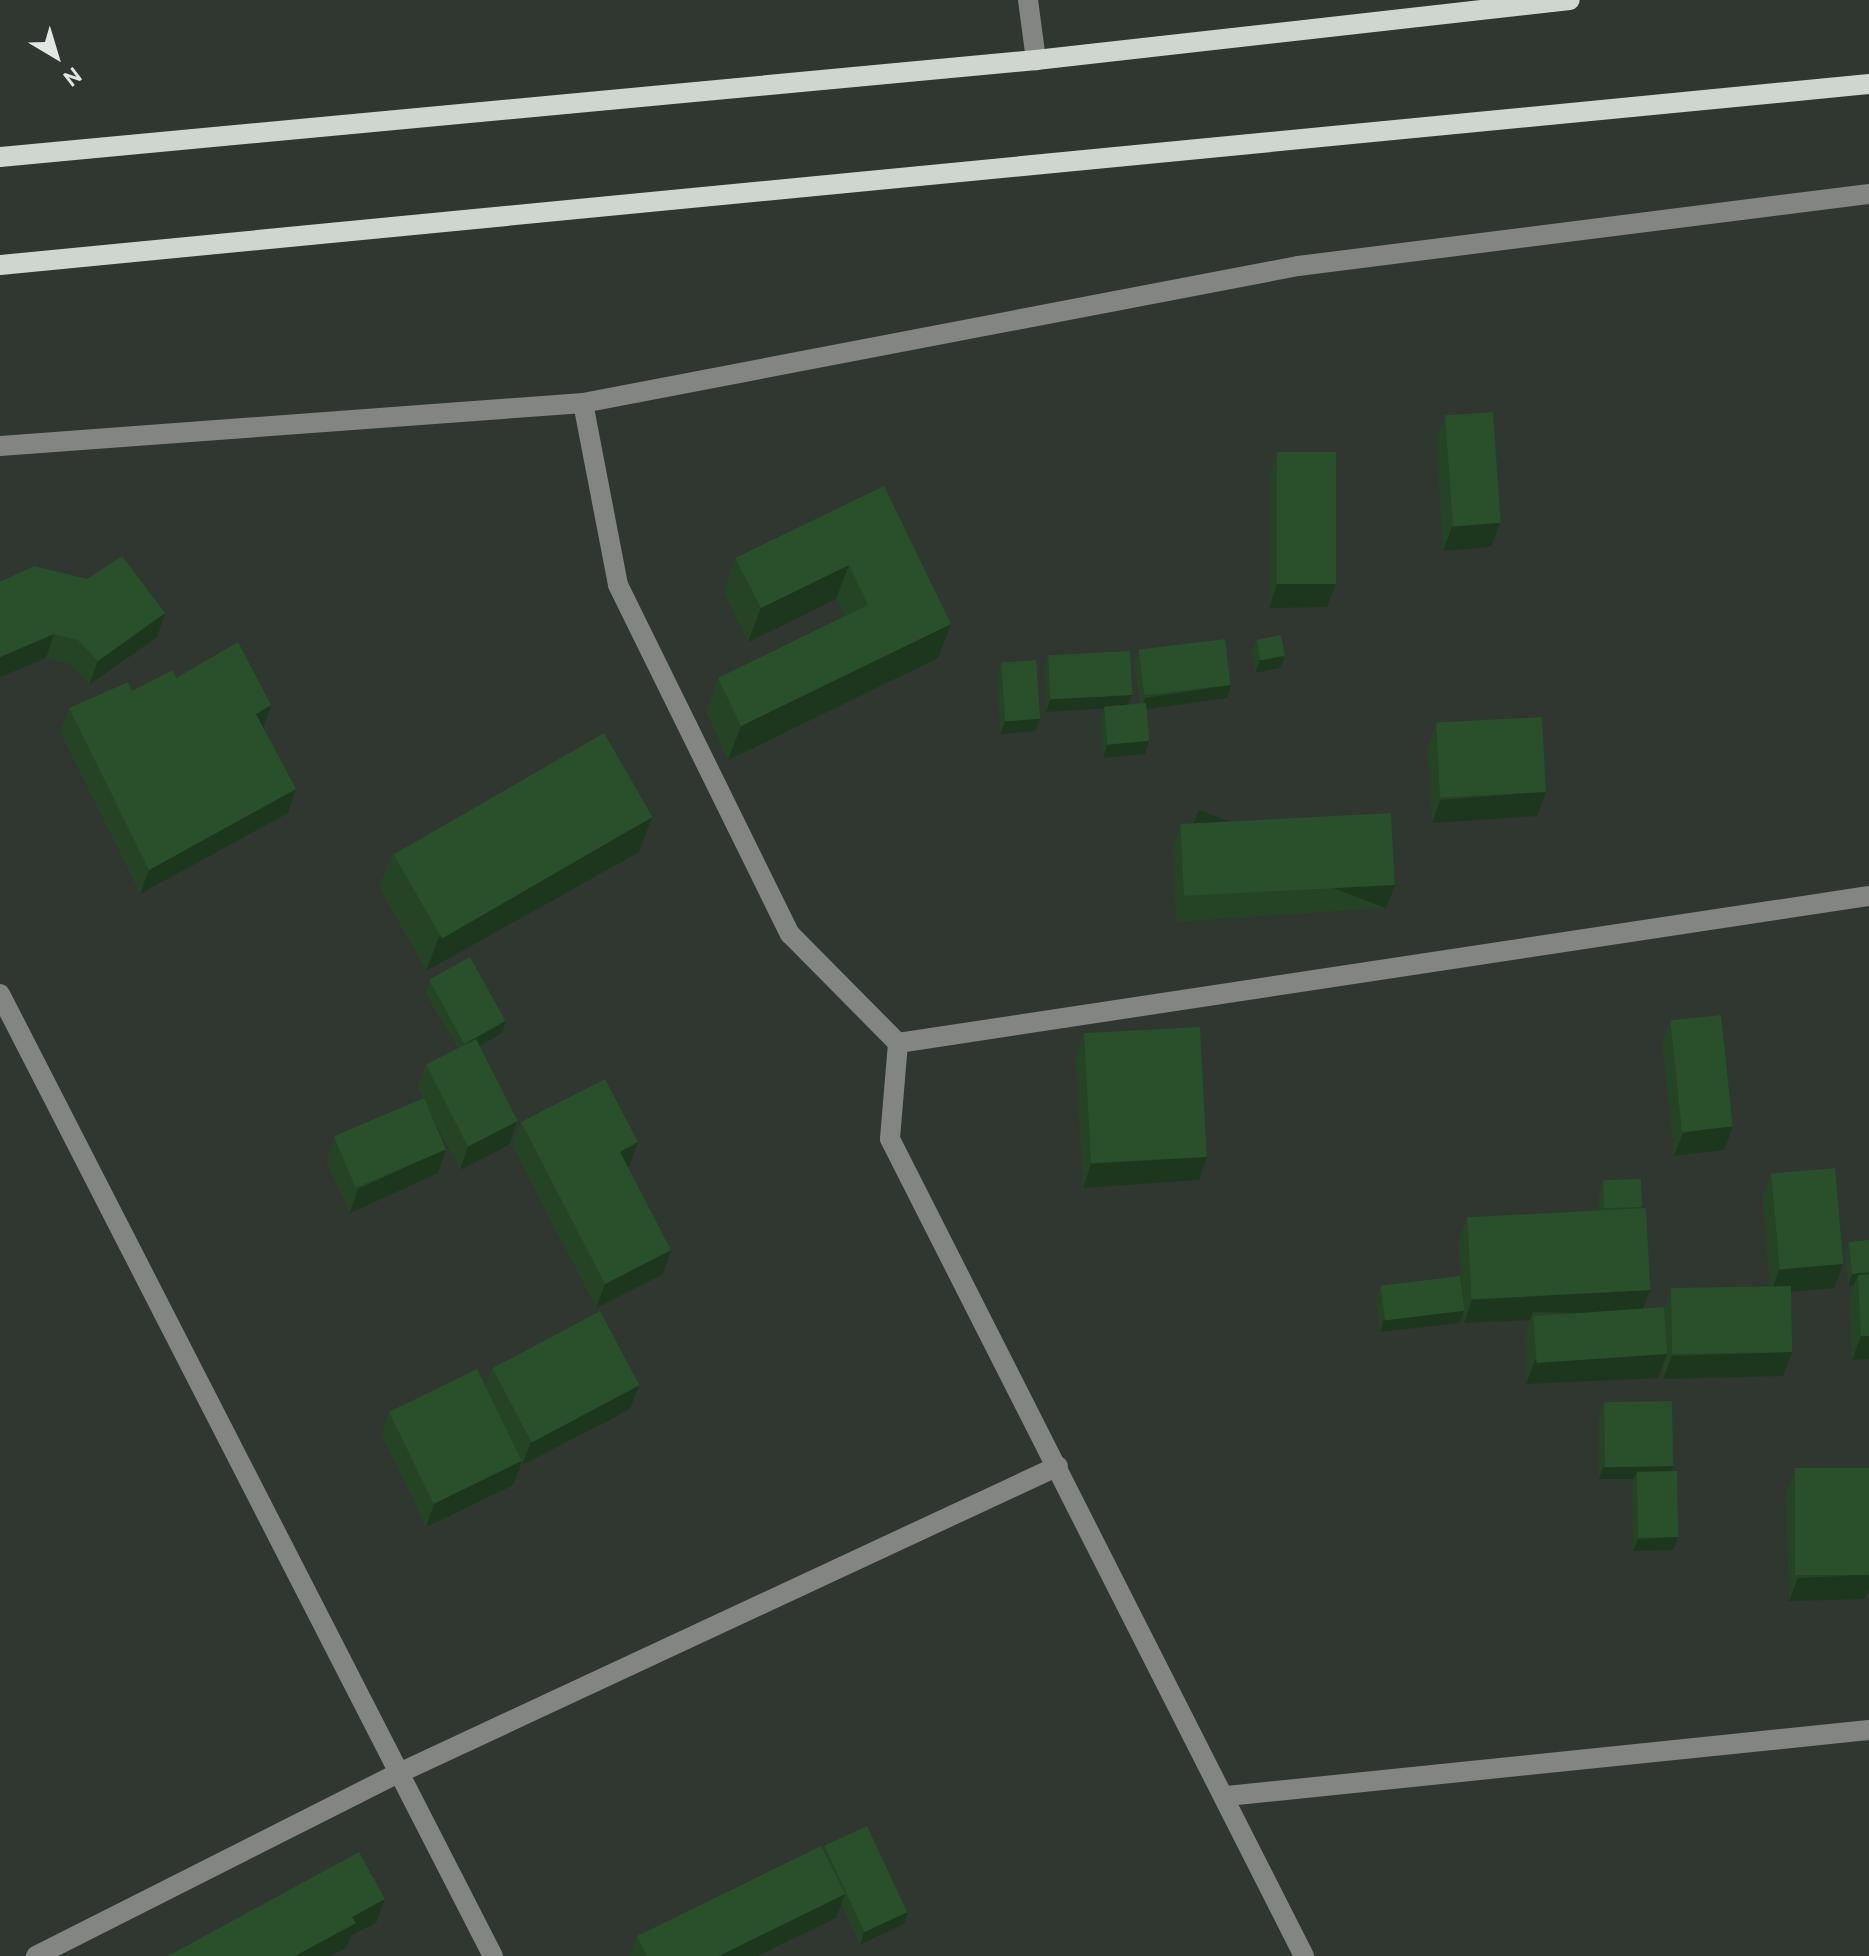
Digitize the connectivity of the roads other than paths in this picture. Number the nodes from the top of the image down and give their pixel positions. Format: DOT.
graph roads {
  1 [pos="1028,0"];
  2 [pos="1570,0"];
  3 [pos="1036,60"];
  4 [pos="1869,84"];
  5 [pos="0,157"];
  6 [pos="1869,194"];
  7 [pos="0,265"];
  8 [pos="583,403"];
  9 [pos="0,446"];
  10 [pos="1869,896"];
  11 [pos="0,994"];
  12 [pos="898,1043"];
  13 [pos="1058,1466"];
  14 [pos="1869,1730"];
  15 [pos="397,1774"];
  16 [pos="1227,1796"];
  17 [pos="36,1956"];
  18 [pos="493,1956"];
  19 [pos="1304,1956"];
  1 -- 3 [label="street"];
  2 -- 3 [label="main road"];
  3 -- 5 [label="main road"];
  4 -- 7 [label="main road"];
  6 -- 8 [label="street"];
  8 -- 9 [label="street"];
  8 -- 12 [label="street"];
  10 -- 12 [label="street"];
  11 -- 15 [label="street"];
  12 -- 13 [label="street"];
  13 -- 15 [label="street"];
  13 -- 16 [label="street"];
  14 -- 16 [label="street"];
  15 -- 17 [label="street"];
  15 -- 18 [label="street"];
  16 -- 19 [label="street"];
}
